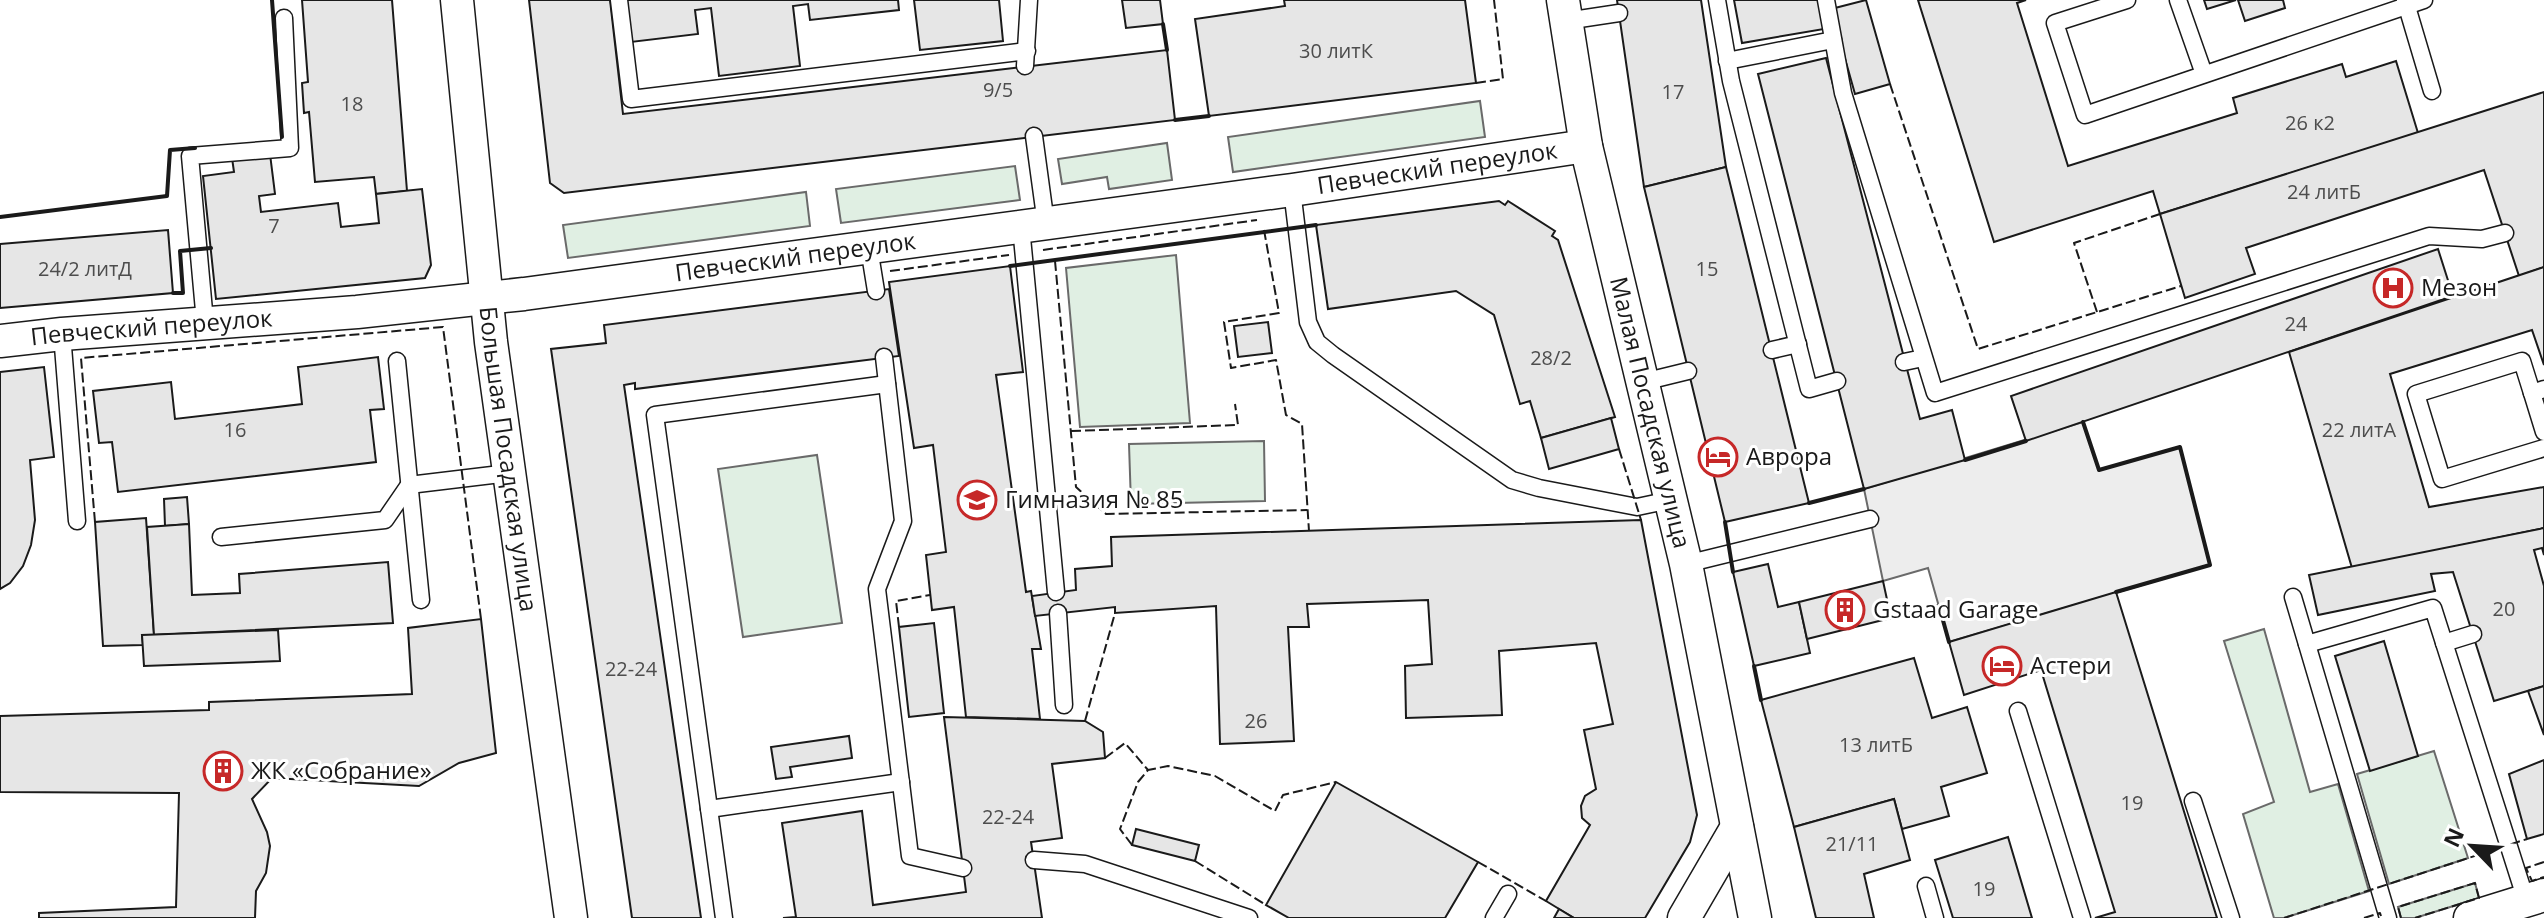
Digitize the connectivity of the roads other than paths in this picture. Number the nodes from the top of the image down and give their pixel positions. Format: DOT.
graph roads {
  1 [pos="457,0"];
  2 [pos="619,0"];
  3 [pos="1029,0"];
  4 [pos="1708,0"];
  5 [pos="1717,0"];
  6 [pos="1826,0"];
  7 [pos="2127,0"];
  8 [pos="2178,0"];
  9 [pos="2424,0"];
  10 [pos="1701,1"];
  11 [pos="2406,3"];
  12 [pos="1565,10"];
  13 [pos="1619,13"];
  14 [pos="284,18"];
  15 [pos="1833,40"];
  16 [pos="1727,61"];
  17 [pos="2204,74"];
  18 [pos="2432,91"];
  19 [pos="1034,136"];
  20 [pos="1586,146"];
  21 [pos="1292,190"];
  22 [pos="1034,226"];
  23 [pos="2505,233"];
  24 [pos="869,248"];
  25 [pos="876,291"];
  26 [pos="487,298"];
  27 [pos="205,322"];
  28 [pos="62,334"];
  29 [pos="0,341"];
  30 [pos="1798,344"];
  31 [pos="1772,350"];
  32 [pos="884,357"];
  33 [pos="1923,358"];
  34 [pos="397,361"];
  35 [pos="1904,362"];
  36 [pos="1688,371"];
  37 [pos="1837,381"];
  38 [pos="1643,382"];
  39 [pos="887,384"];
  40 [pos="2538,391"];
  41 [pos="2544,432"];
  42 [pos="2544,448"];
  43 [pos="509,473"];
  44 [pos="409,485"];
  45 [pos="1670,500"];
  46 [pos="1870,519"];
  47 [pos="77,521"];
  48 [pos="221,537"];
  49 [pos="1686,564"];
  50 [pos="1056,592"];
  51 [pos="2293,597"];
  52 [pos="421,600"];
  53 [pos="1058,613"];
  54 [pos="2473,634"];
  55 [pos="2444,643"];
  56 [pos="2307,644"];
  57 [pos="1064,705"];
  58 [pos="2018,711"];
  59 [pos="901,782"];
  60 [pos="2193,801"];
  61 [pos="709,809"];
  62 [pos="1737,827"];
  63 [pos="1034,860"];
  64 [pos="963,868"];
  65 [pos="1926,886"];
  66 [pos="1508,894"];
  67 [pos="2535,898"];
  68 [pos="571,918"];
  69 [pos="724,918"];
  70 [pos="1249,918"];
  71 [pos="1494,918"];
  72 [pos="1684,918"];
  73 [pos="1755,918"];
  74 [pos="1935,918"];
  75 [pos="2082,918"];
  76 [pos="2231,918"];
  77 [pos="2388,918"];
  78 [pos="2470,918"];
  1 -- 26 [label="street, Большая Посадская улица"];
  2 -- 3 [label="lane"];
  4 -- 10 [label="lane"];
  5 -- 16 [label="lane"];
  6 -- 15 [label="lane"];
  7 -- 17 [label="lane"];
  8 -- 17 [label="lane"];
  9 -- 11 [label="lane"];
  11 -- 17 [label="lane"];
  11 -- 18 [label="lane"];
  12 -- 13 [label="lane"];
  12 -- 20 [label="street, Малая Посадская улица"];
  14 -- 27 [label="lane"];
  15 -- 16 [label="lane"];
  15 -- 33 [label="lane"];
  16 -- 30 [label="lane"];
  19 -- 22 [label="lane"];
  20 -- 21 [label="street, Певческий переулок"];
  20 -- 38 [label="street, Малая Посадская улица"];
  21 -- 22 [label="street, Певческий переулок"];
  21 -- 45 [label="lane"];
  22 -- 24 [label="street, Певческий переулок"];
  22 -- 50 [label="lane"];
  23 -- 33 [label="lane"];
  24 -- 25 [label="lane"];
  24 -- 26 [label="street, Певческий переулок"];
  26 -- 27 [label="street, Певческий переулок"];
  26 -- 43 [label="street, Большая Посадская улица"];
  27 -- 28 [label="street, Певческий переулок"];
  28 -- 29 [label="street, Певческий переулок"];
  28 -- 47 [label="lane"];
  30 -- 31 [label="lane"];
  30 -- 37 [label="lane"];
  32 -- 39 [label="lane"];
  33 -- 35 [label="lane"];
  34 -- 44 [label="lane"];
  36 -- 38 [label="lane"];
  38 -- 45 [label="street, Малая Посадская улица"];
  39 -- 59 [label="lane"];
  39 -- 61 [label="lane"];
  40 -- 41 [label="lane"];
  40 -- 42 [label="lane"];
  43 -- 44 [label="lane"];
  43 -- 68 [label="street, Большая Посадская улица"];
  44 -- 48 [label="lane"];
  44 -- 52 [label="lane"];
  45 -- 49 [label="street, Малая Посадская улица"];
  46 -- 49 [label="lane"];
  49 -- 62 [label="street, Малая Посадская улица"];
  51 -- 56 [label="lane"];
  53 -- 57 [label="lane"];
  54 -- 55 [label="lane"];
  55 -- 56 [label="lane"];
  55 -- 67 [label="lane"];
  56 -- 77 [label="lane"];
  58 -- 75 [label="lane"];
  59 -- 61 [label="lane"];
  59 -- 64 [label="lane"];
  60 -- 76 [label="lane"];
  61 -- 69 [label="lane"];
  62 -- 72 [label="street"];
  62 -- 73 [label="street, Малая Посадская улица"];
  63 -- 70 [label="lane"];
  65 -- 74 [label="lane"];
  66 -- 71 [label="lane"];
  67 -- 78 [label="street"];
}
